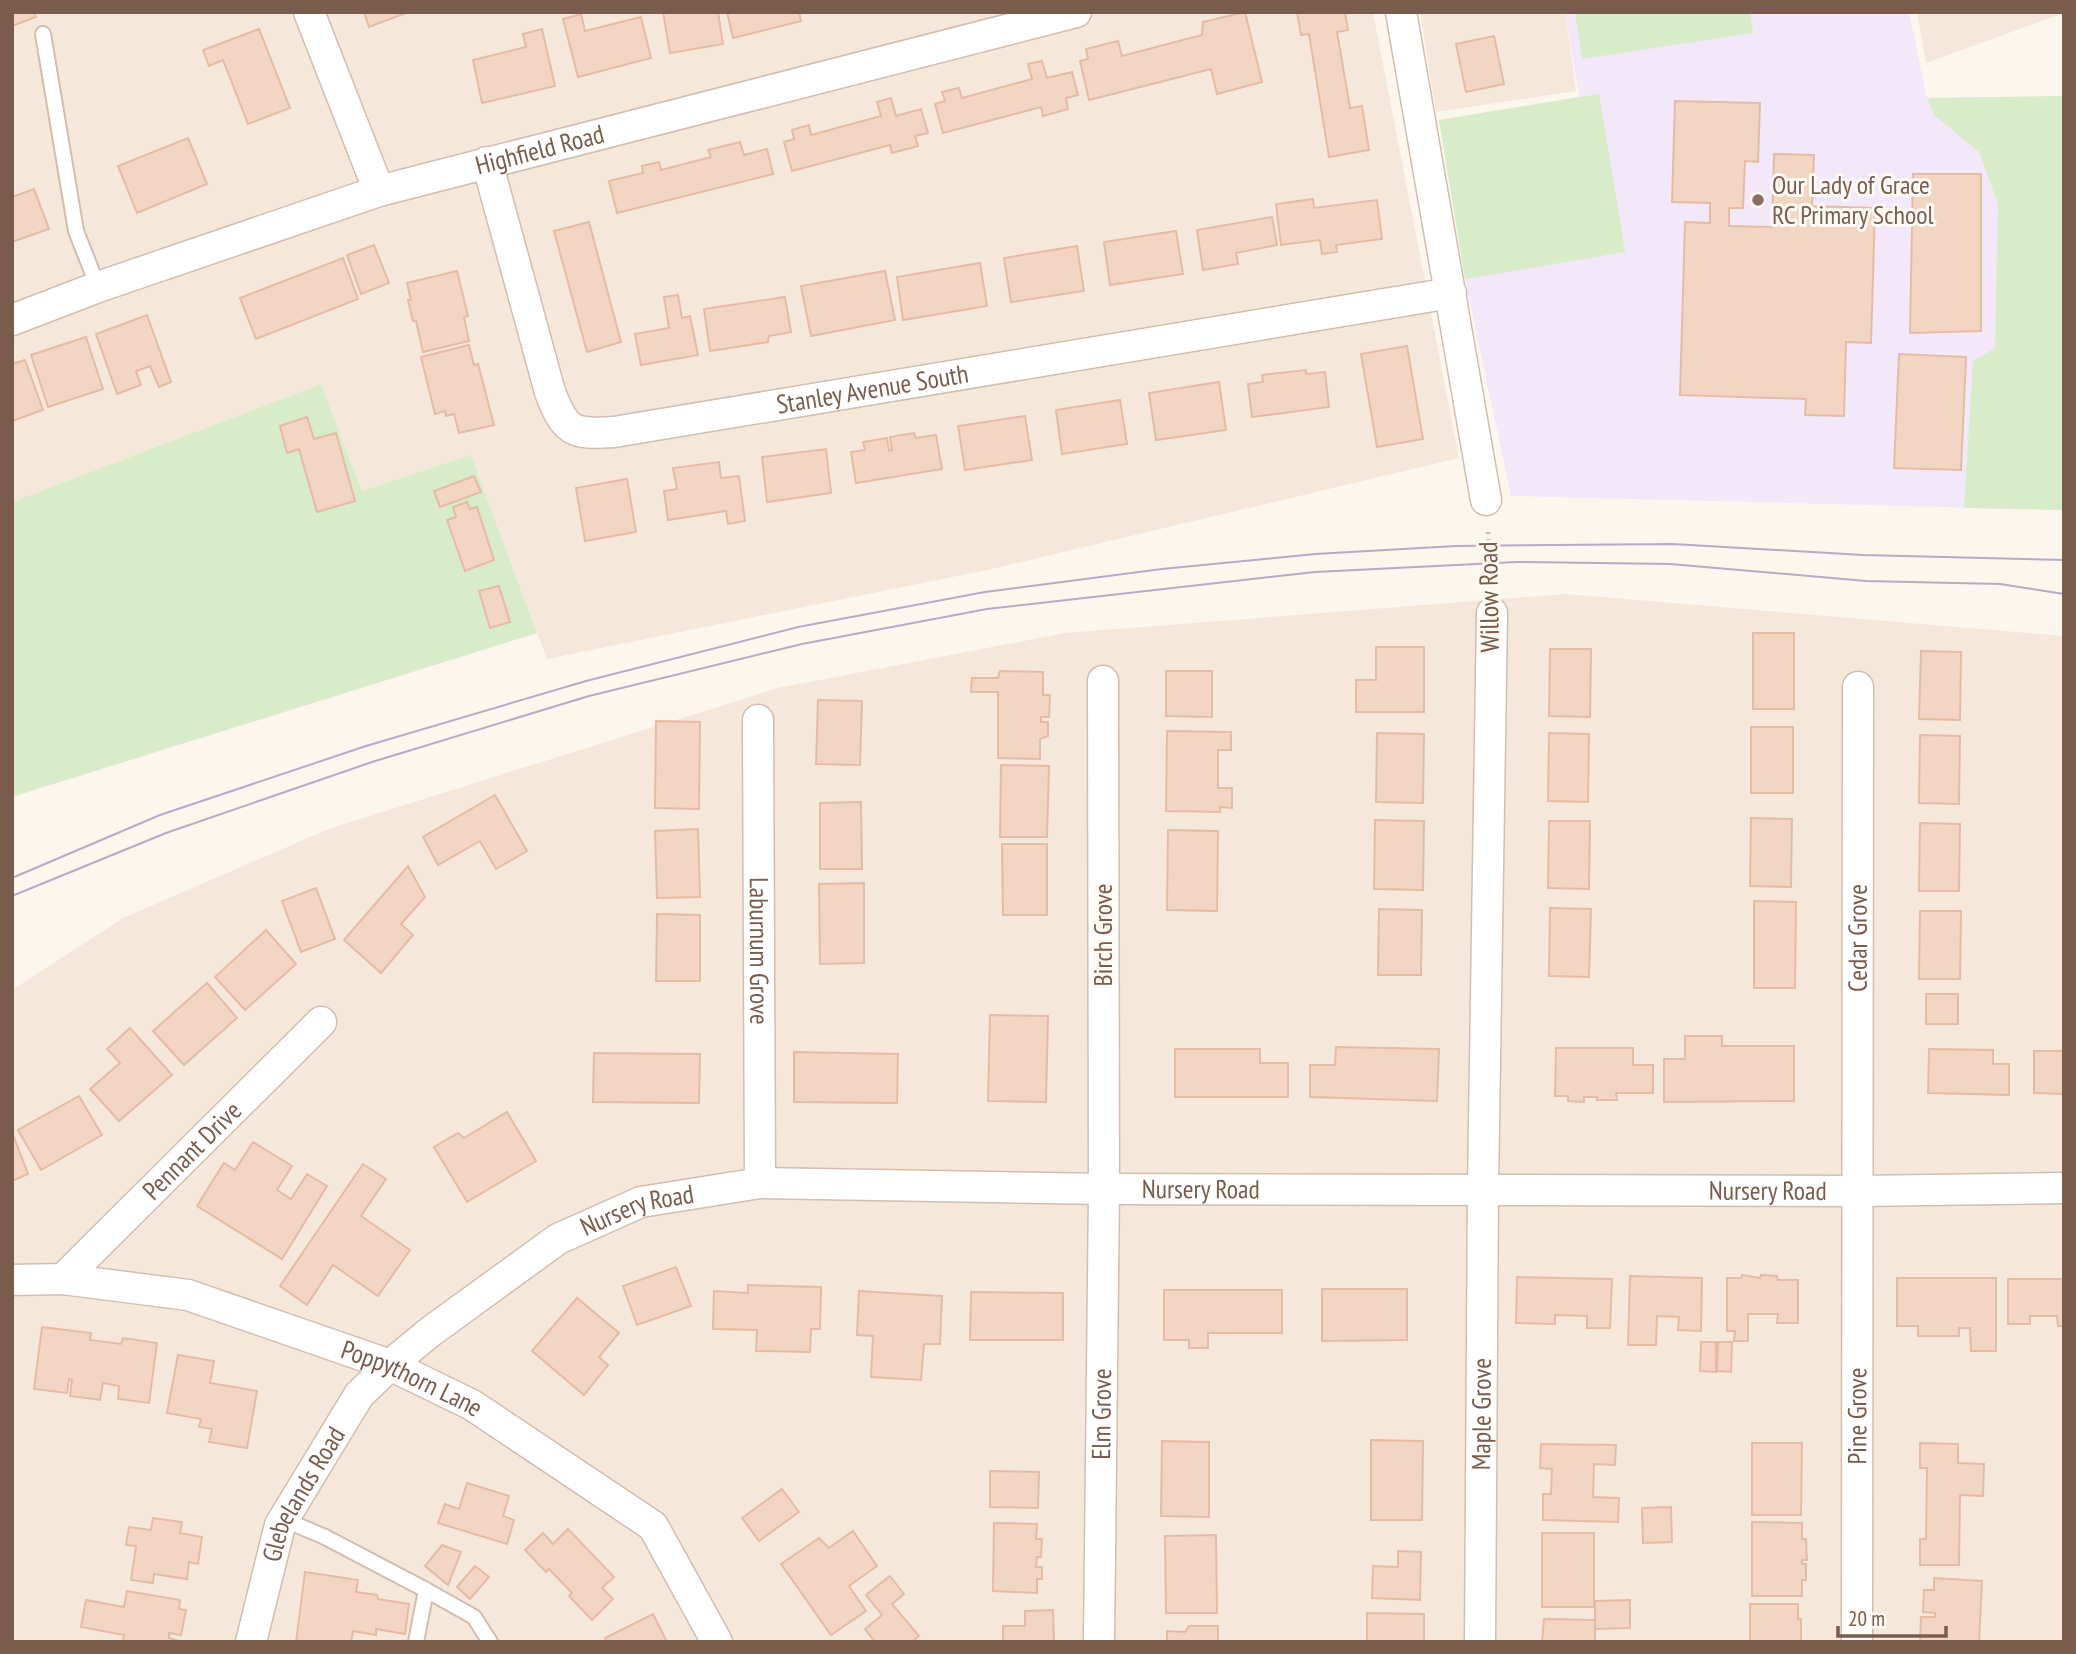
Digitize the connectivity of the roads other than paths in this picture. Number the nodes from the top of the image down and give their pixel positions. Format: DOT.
graph roads {
  1 [pos="309,12"];
  2 [pos="1076,12"];
  3 [pos="1401,12"];
  4 [pos="43,34"];
  5 [pos="487,162"];
  6 [pos="379,191"];
  7 [pos="98,287"];
  8 [pos="1451,293"];
  9 [pos="12,320"];
  10 [pos="1486,500"];
  11 [pos="1492,613"];
  12 [pos="1103,681"];
  13 [pos="1858,687"];
  14 [pos="758,719"];
  15 [pos="320,1022"];
  16 [pos="760,1182"];
  17 [pos="1483,1188"];
  18 [pos="2064,1188"];
  19 [pos="1104,1189"];
  20 [pos="1858,1191"];
  21 [pos="63,1279"];
  22 [pos="12,1280"];
  23 [pos="390,1365"];
  24 [pos="284,1519"];
  25 [pos="426,1590"];
  26 [pos="251,1642"];
  27 [pos="416,1642"];
  28 [pos="490,1642"];
  29 [pos="717,1642"];
  30 [pos="1099,1642"];
  31 [pos="1480,1642"];
  32 [pos="1857,1642"];
  1 -- 6 [label="street"];
  2 -- 5 [label="street, Highfield Road"];
  3 -- 8 [label="street"];
  4 -- 7 [label="lane"];
  5 -- 6 [label="street, Highfield Road"];
  5 -- 8 [label="street, Stanley Avenue South"];
  6 -- 7 [label="street, Highfield Road"];
  7 -- 9 [label="street, Highfield Road"];
  8 -- 10 [label="street"];
  11 -- 17 [label="street, Willow Road"];
  12 -- 19 [label="street, Birch Grove"];
  13 -- 20 [label="street, Cedar Grove"];
  14 -- 16 [label="street, Laburnum Grove"];
  15 -- 21 [label="street, Pennant Drive"];
  16 -- 19 [label="street, Nursery Road"];
  16 -- 23 [label="street, Nursery Road"];
  17 -- 19 [label="street, Nursery Road"];
  17 -- 20 [label="street, Nursery Road"];
  17 -- 31 [label="street, Maple Grove"];
  18 -- 20 [label="street, Nursery Road"];
  19 -- 30 [label="street, Elm Grove"];
  20 -- 32 [label="street, Pine Grove"];
  21 -- 22 [label="street, Poppythorn Lane"];
  21 -- 23 [label="street, Poppythorn Lane"];
  23 -- 24 [label="street, Glebelands Road"];
  23 -- 29 [label="street, Poppythorn Lane"];
  24 -- 25 [label="lane"];
  24 -- 26 [label="street, Glebelands Road"];
  25 -- 27 [label="lane"];
  25 -- 28 [label="lane"];
}
